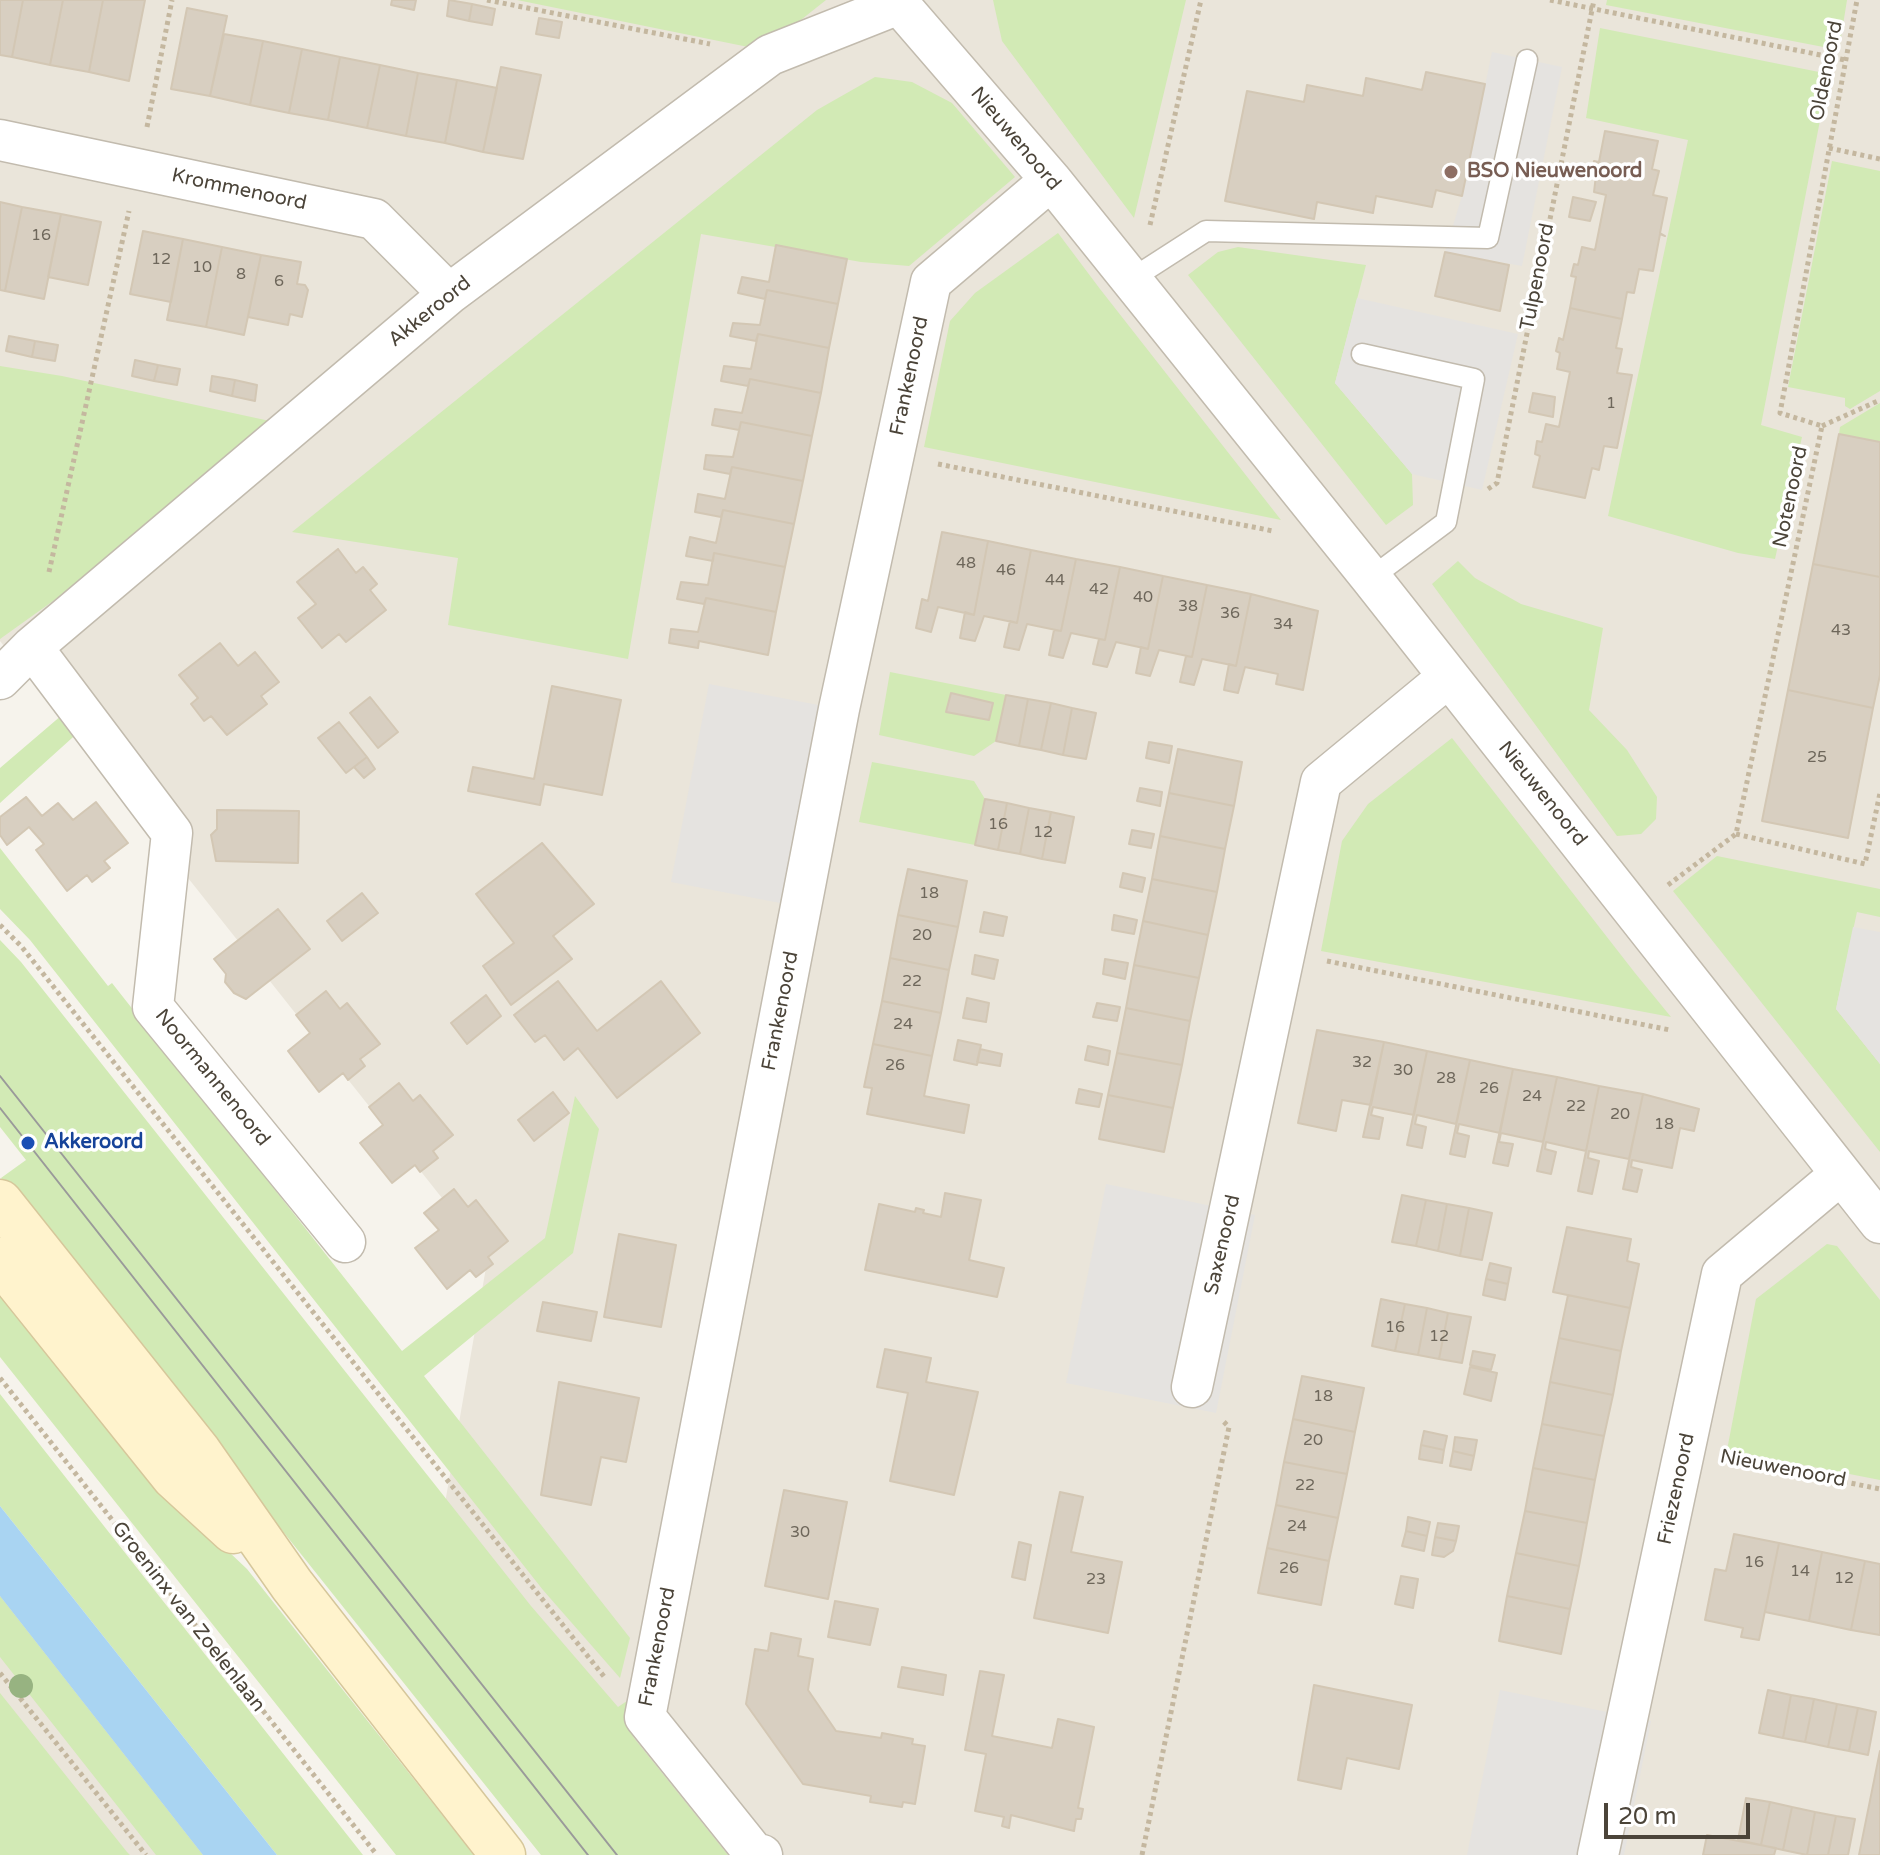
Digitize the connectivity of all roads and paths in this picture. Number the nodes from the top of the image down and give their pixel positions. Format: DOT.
graph roads {
  1 [pos="172,0"];
  2 [pos="487,0"];
  3 [pos="1201,0"];
  4 [pos="1550,0"];
  5 [pos="1594,0"];
  6 [pos="1857,0"];
  7 [pos="900,2"];
  8 [pos="1592,8"];
  9 [pos="770,55"];
  10 [pos="1527,60"];
  11 [pos="1845,60"];
  12 [pos="0,140"];
  13 [pos="1829,148"];
  14 [pos="1880,159"];
  15 [pos="138,169"];
  16 [pos="1051,180"];
  17 [pos="1124,273"];
  18 [pos="449,294"];
  19 [pos="1362,354"];
  20 [pos="1880,400"];
  21 [pos="1822,426"];
  22 [pos="894,455"];
  23 [pos="1446,522"];
  24 [pos="1343,545"];
  25 [pos="1371,578"];
  26 [pos="32,647"];
  27 [pos="1447,678"];
  28 [pos="0,679"];
  29 [pos="1880,793"];
  30 [pos="1736,834"];
  31 [pos="1635,909"];
  32 [pos="0,925"];
  33 [pos="1287,953"];
  34 [pos="1741,1044"];
  35 [pos="1841,1174"];
  36 [pos="0,1202"];
  37 [pos="1880,1223"];
  38 [pos="345,1242"];
  39 [pos="0,1260"];
  40 [pos="0,1378"];
  41 [pos="1192,1387"];
  42 [pos="1686,1450"];
  43 [pos="1880,1489"];
  44 [pos="292,1585"];
  45 [pos="0,1673"];
  46 [pos="649,1692"];
  47 [pos="143,1854"];
  48 [pos="377,1855"];
  49 [pos="503,1855"];
  50 [pos="762,1855"];
  51 [pos="1142,1855"];
  52 [pos="1598,1855"];
  1 -- 15 [label="path"];
  2 -- 9 [label="path"];
  3 -- 17 [label="path"];
  4 -- 8 [label="path"];
  5 -- 8 [label="path, Tulpenoord"];
  6 -- 11 [label="path, Oldenoord"];
  7 -- 9 [label="street, Akkeroord"];
  7 -- 16 [label="street, Nieuwenoord"];
  8 -- 11 [label="path"];
  8 -- 23 [label="path, Tulpenoord"];
  9 -- 18 [label="street, Akkeroord"];
  10 -- 17 [label="lane"];
  11 -- 13 [label="path, Oldenoord"];
  12 -- 15 [label="street, Krommenoord"];
  13 -- 14 [label="path"];
  13 -- 21 [label="path, Notenoord"];
  15 -- 18 [label="street, Krommenoord"];
  15 -- 26 [label="path"];
  16 -- 17 [label="street, Nieuwenoord"];
  16 -- 22 [label="street, Frankenoord"];
  17 -- 24 [label="street, Nieuwenoord"];
  18 -- 26 [label="street, Akkeroord"];
  19 -- 23 [label="lane"];
  20 -- 21 [label="path"];
  21 -- 30 [label="path, Notenoord"];
  22 -- 24 [label="path"];
  22 -- 46 [label="street, Frankenoord"];
  23 -- 25 [label="lane"];
  24 -- 25 [label="street, Nieuwenoord"];
  25 -- 27 [label="street, Nieuwenoord"];
  26 -- 28 [label="street, Akkeroord"];
  26 -- 38 [label="street, Noormannenoord"];
  27 -- 31 [label="street, Nieuwenoord"];
  27 -- 33 [label="street, Saxenoord"];
  29 -- 30 [label="path"];
  30 -- 31 [label="path"];
  31 -- 34 [label="street, Nieuwenoord"];
  32 -- 46 [label="path"];
  33 -- 34 [label="path"];
  33 -- 41 [label="street, Saxenoord"];
  34 -- 35 [label="street, Nieuwenoord"];
  35 -- 37 [label="street, Nieuwenoord"];
  35 -- 42 [label="street, Friezenoord"];
  36 -- 44 [label="main road"];
  39 -- 44 [label="main road"];
  40 -- 48 [label="path, Groeninx van Zoelenlaan"];
  41 -- 51 [label="path"];
  42 -- 43 [label="path, Nieuwenoord"];
  42 -- 52 [label="street, Friezenoord"];
  44 -- 49 [label="main road"];
  45 -- 47 [label="path"];
  46 -- 50 [label="street, Frankenoord"];
}
